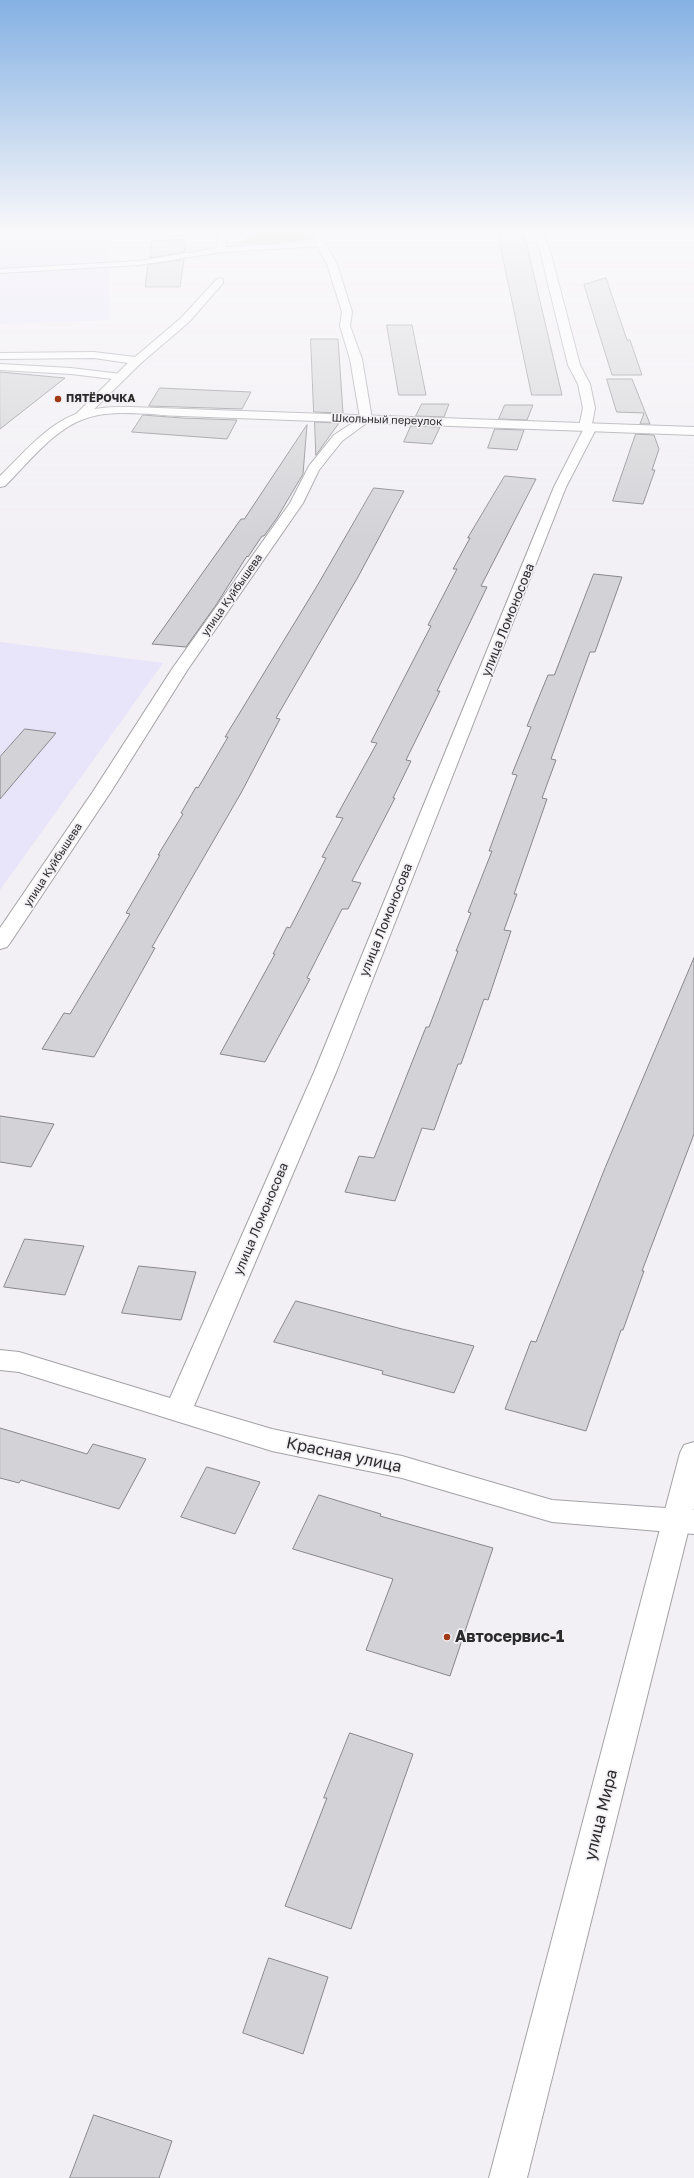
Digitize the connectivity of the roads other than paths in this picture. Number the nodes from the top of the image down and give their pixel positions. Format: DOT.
graph roads {
  1 [pos="168,335"];
  2 [pos="348,335"];
  3 [pos="566,335"];
  4 [pos="0,356"];
  5 [pos="137,361"];
  6 [pos="0,367"];
  7 [pos="121,377"];
  8 [pos="80,416"];
  9 [pos="366,419"];
  10 [pos="588,427"];
  11 [pos="694,431"];
  12 [pos="0,483"];
  13 [pos="0,943"];
  14 [pos="0,1360"];
  15 [pos="178,1411"];
  16 [pos="694,1453"];
  17 [pos="685,1522"];
  18 [pos="508,2178"];
  1 -- 5 [label="street"];
  2 -- 9 [label="street"];
  3 -- 10 [label="street, улица Ломоносова"];
  4 -- 5 [label="street"];
  5 -- 7 [label="street"];
  6 -- 7 [label="lane"];
  7 -- 8 [label="street"];
  8 -- 9 [label="street, Школьный переулок"];
  8 -- 12 [label="street"];
  9 -- 10 [label="street, Школьный переулок"];
  9 -- 13 [label="street, улица Куйбышева"];
  10 -- 11 [label="street, Школьный переулок"];
  10 -- 15 [label="street, улица Ломоносова"];
  14 -- 15 [label="street, Красная улица"];
  15 -- 17 [label="street, Красная улица"];
  16 -- 17 [label="street, улица Мира"];
  17 -- 18 [label="street, улица Мира"];
}
